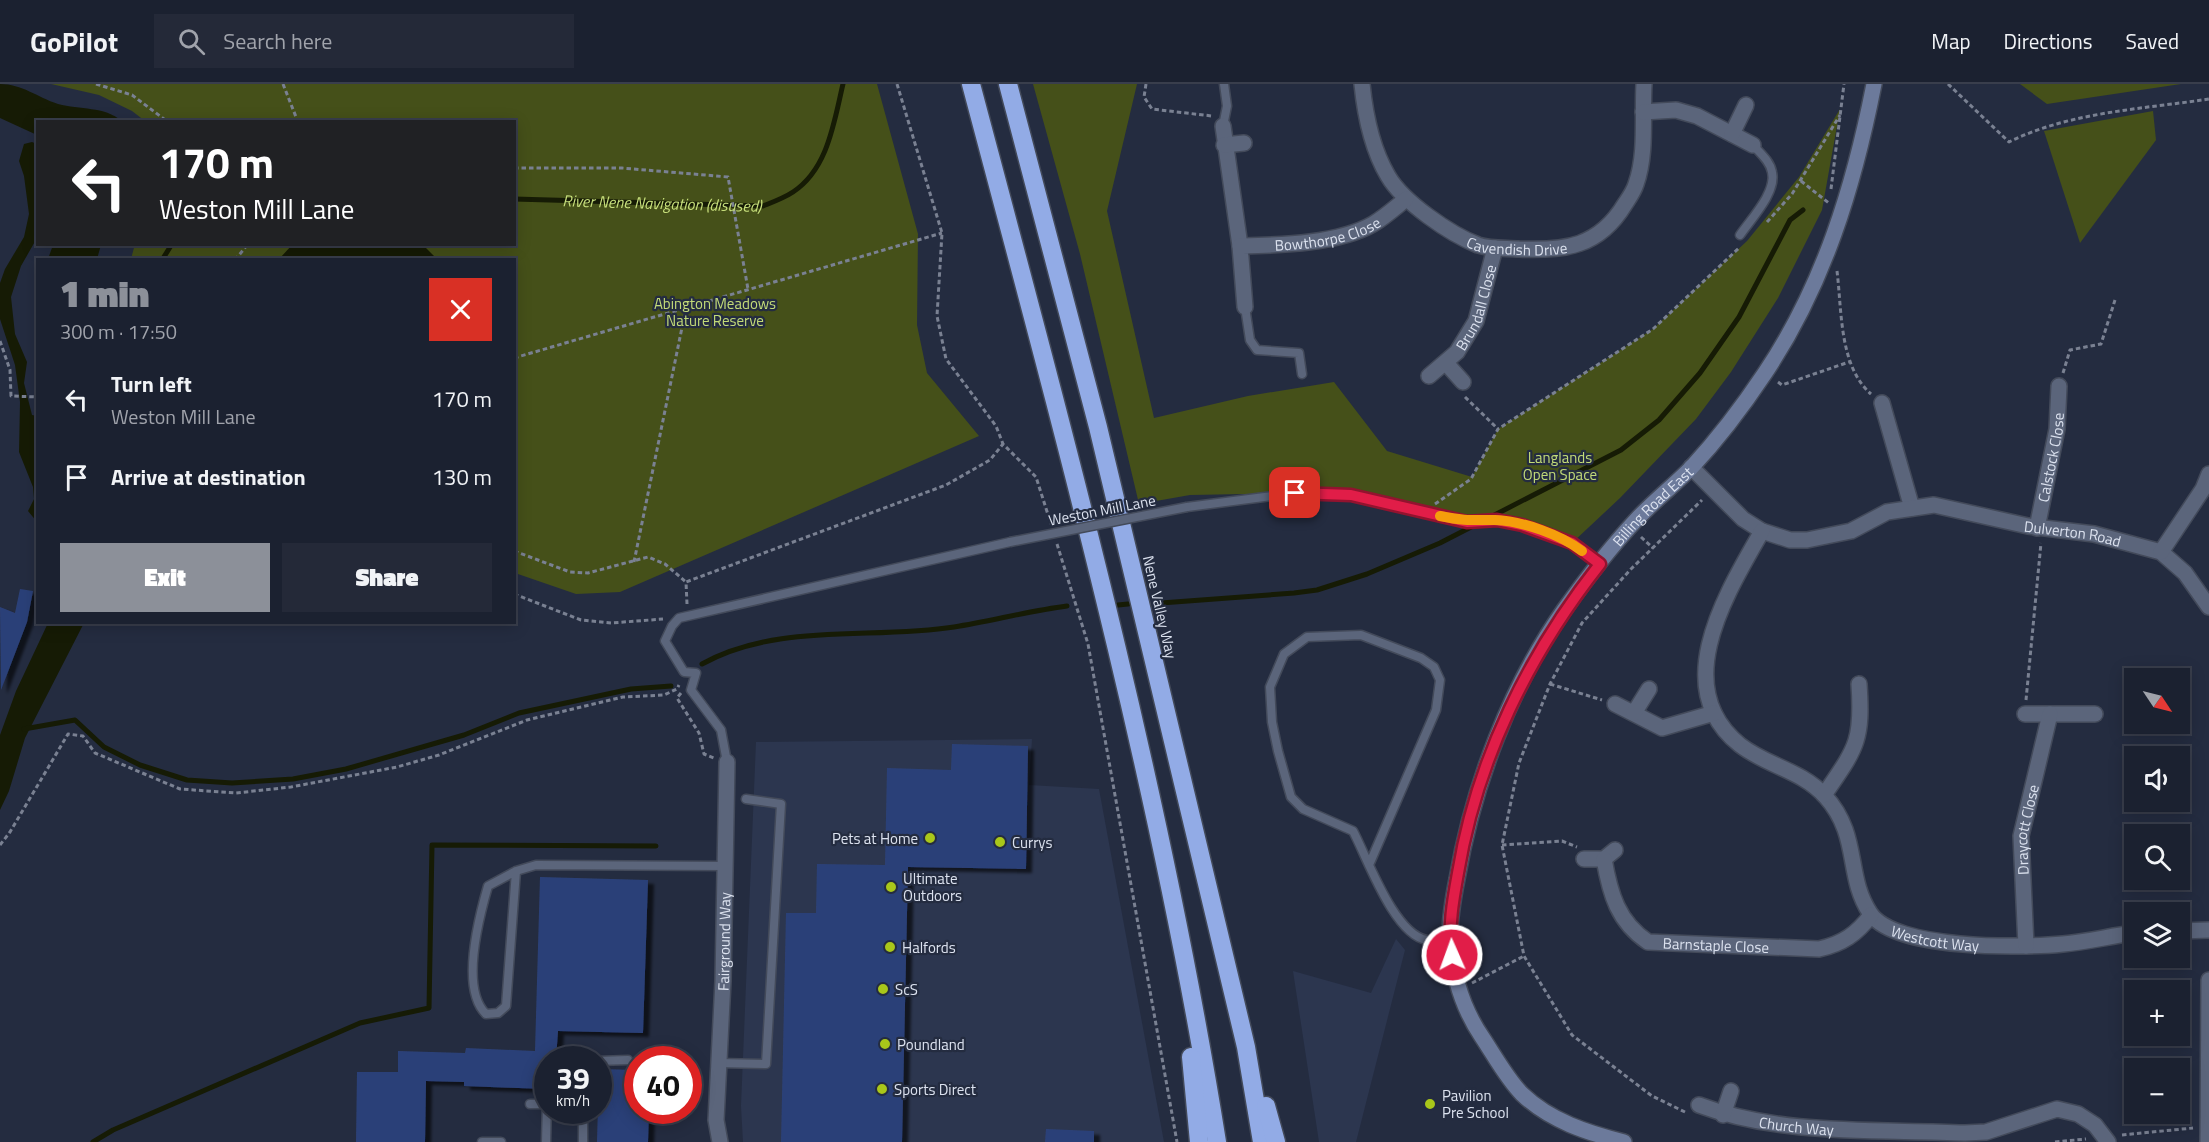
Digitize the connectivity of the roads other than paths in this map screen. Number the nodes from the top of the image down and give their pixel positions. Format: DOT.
graph roads {
  1 [pos="971,84"];
  2 [pos="1008,84"];
  3 [pos="1224,84"];
  4 [pos="1362,84"];
  5 [pos="1644,84"];
  6 [pos="1874,84"];
  7 [pos="1746,105"];
  8 [pos="1643,112"];
  9 [pos="1223,126"];
  10 [pos="1732,134"];
  11 [pos="1244,143"];
  12 [pos="1224,145"];
  13 [pos="1753,145"];
  14 [pos="1406,199"];
  15 [pos="1744,238"];
  16 [pos="1240,246"];
  17 [pos="1495,248"];
  18 [pos="1245,307"];
  19 [pos="1446,363"];
  20 [pos="1302,374"];
  21 [pos="1429,376"];
  22 [pos="1463,382"];
  23 [pos="2059,386"];
  24 [pos="1882,403"];
  25 [pos="1691,467"];
  26 [pos="2209,474"];
  27 [pos="1912,508"];
  28 [pos="2040,528"];
  29 [pos="1762,531"];
  30 [pos="2161,552"];
  31 [pos="1600,564"];
  32 [pos="2209,607"];
  33 [pos="1859,684"];
  34 [pos="1649,689"];
  35 [pos="1615,704"];
  36 [pos="1634,713"];
  37 [pos="1714,713"];
  38 [pos="2025,714"];
  39 [pos="2050,714"];
  40 [pos="2096,714"];
  41 [pos="727,762"];
  42 [pos="1824,795"];
  43 [pos="746,799"];
  44 [pos="1584,859"];
  45 [pos="1369,865"];
  46 [pos="725,866"];
  47 [pos="516,871"];
  48 [pos="1871,915"];
  49 [pos="2209,930"];
  50 [pos="2190,931"];
  51 [pos="2124,935"];
  52 [pos="1180,939"];
  53 [pos="1450,939"];
  54 [pos="2026,946"];
  55 [pos="2209,980"];
  56 [pos="1246,1047"];
  57 [pos="719,1063"];
  58 [pos="1731,1091"];
  59 [pos="530,1104"];
  60 [pos="1695,1110"];
  61 [pos="1724,1115"];
  62 [pos="716,1120"];
  63 [pos="583,1124"];
  64 [pos="2208,1134"];
  65 [pos="2106,1139"];
  66 [pos="1606,1140"];
  67 [pos="482,1142"];
  68 [pos="501,1142"];
  69 [pos="546,1142"];
  70 [pos="582,1142"];
  71 [pos="710,1142"];
  72 [pos="720,1142"];
  73 [pos="1199,1142"];
  74 [pos="1217,1142"];
  75 [pos="1262,1142"];
  76 [pos="1276,1142"];
  77 [pos="1624,1142"];
  1 -- 52 [label="highway"];
  2 -- 56 [label="highway, Nene Valley Way"];
  3 -- 9 [label="lane"];
  4 -- 14 [label="street, Cavendish Drive"];
  5 -- 8 [label="street, Cavendish Drive"];
  6 -- 25 [label="street, Billing Road East"];
  7 -- 10 [label="street"];
  8 -- 10 [label="street"];
  8 -- 17 [label="street, Cavendish Drive"];
  9 -- 12 [label="street"];
  10 -- 13 [label="street"];
  11 -- 12 [label="street"];
  12 -- 16 [label="street"];
  13 -- 15 [label="lane"];
  14 -- 16 [label="street, Bowthorpe Close"];
  14 -- 17 [label="street, Cavendish Drive"];
  16 -- 18 [label="street"];
  17 -- 19 [label="street, Brundall Close"];
  18 -- 20 [label="lane"];
  19 -- 21 [label="street, Brundall Close"];
  19 -- 22 [label="street, Brundall Close"];
  23 -- 28 [label="street, Calstock Close"];
  24 -- 27 [label="street"];
  25 -- 29 [label="street, Dulverton Road"];
  25 -- 31 [label="street, Billing Road East"];
  26 -- 30 [label="street"];
  27 -- 28 [label="street, Dulverton Road"];
  27 -- 29 [label="street, Dulverton Road"];
  28 -- 30 [label="street, Dulverton Road"];
  29 -- 37 [label="street"];
  30 -- 32 [label="street, Dulverton Road"];
  31 -- 41 [label="lane, Weston Mill Lane, bridge"];
  31 -- 53 [label="street, Billing Road East"];
  33 -- 42 [label="street"];
  34 -- 36 [label="street"];
  35 -- 36 [label="street"];
  36 -- 37 [label="street"];
  37 -- 42 [label="street"];
  38 -- 39 [label="street"];
  39 -- 40 [label="street"];
  39 -- 54 [label="street, Draycott Close"];
  41 -- 46 [label="street, Fairground Way"];
  42 -- 48 [label="street"];
  43 -- 57 [label="lane"];
  44 -- 48 [label="street, Barnstaple Close"];
  45 -- 45 [label="lane"];
  45 -- 53 [label="lane"];
  46 -- 47 [label="lane"];
  46 -- 57 [label="street, Fairground Way"];
  47 -- 47 [label="lane"];
  48 -- 54 [label="street, Westcott Way"];
  49 -- 50 [label="street"];
  51 -- 54 [label="street, Westcott Way"];
  52 -- 73 [label="highway"];
  52 -- 74 [label="highway"];
  53 -- 66 [label="street, Billing Road East"];
  55 -- 64 [label="street"];
  56 -- 75 [label="highway, Nene Valley Way"];
  56 -- 76 [label="highway"];
  57 -- 62 [label="street, Fairground Way"];
  58 -- 61 [label="street"];
  59 -- 69 [label="lane"];
  60 -- 61 [label="street, Church Way"];
  61 -- 65 [label="street, Church Way"];
  62 -- 71 [label="street"];
  62 -- 72 [label="street"];
  63 -- 70 [label="lane"];
  66 -- 77 [label="street, Billing Road East"];
  67 -- 68 [label="lane"];
}
